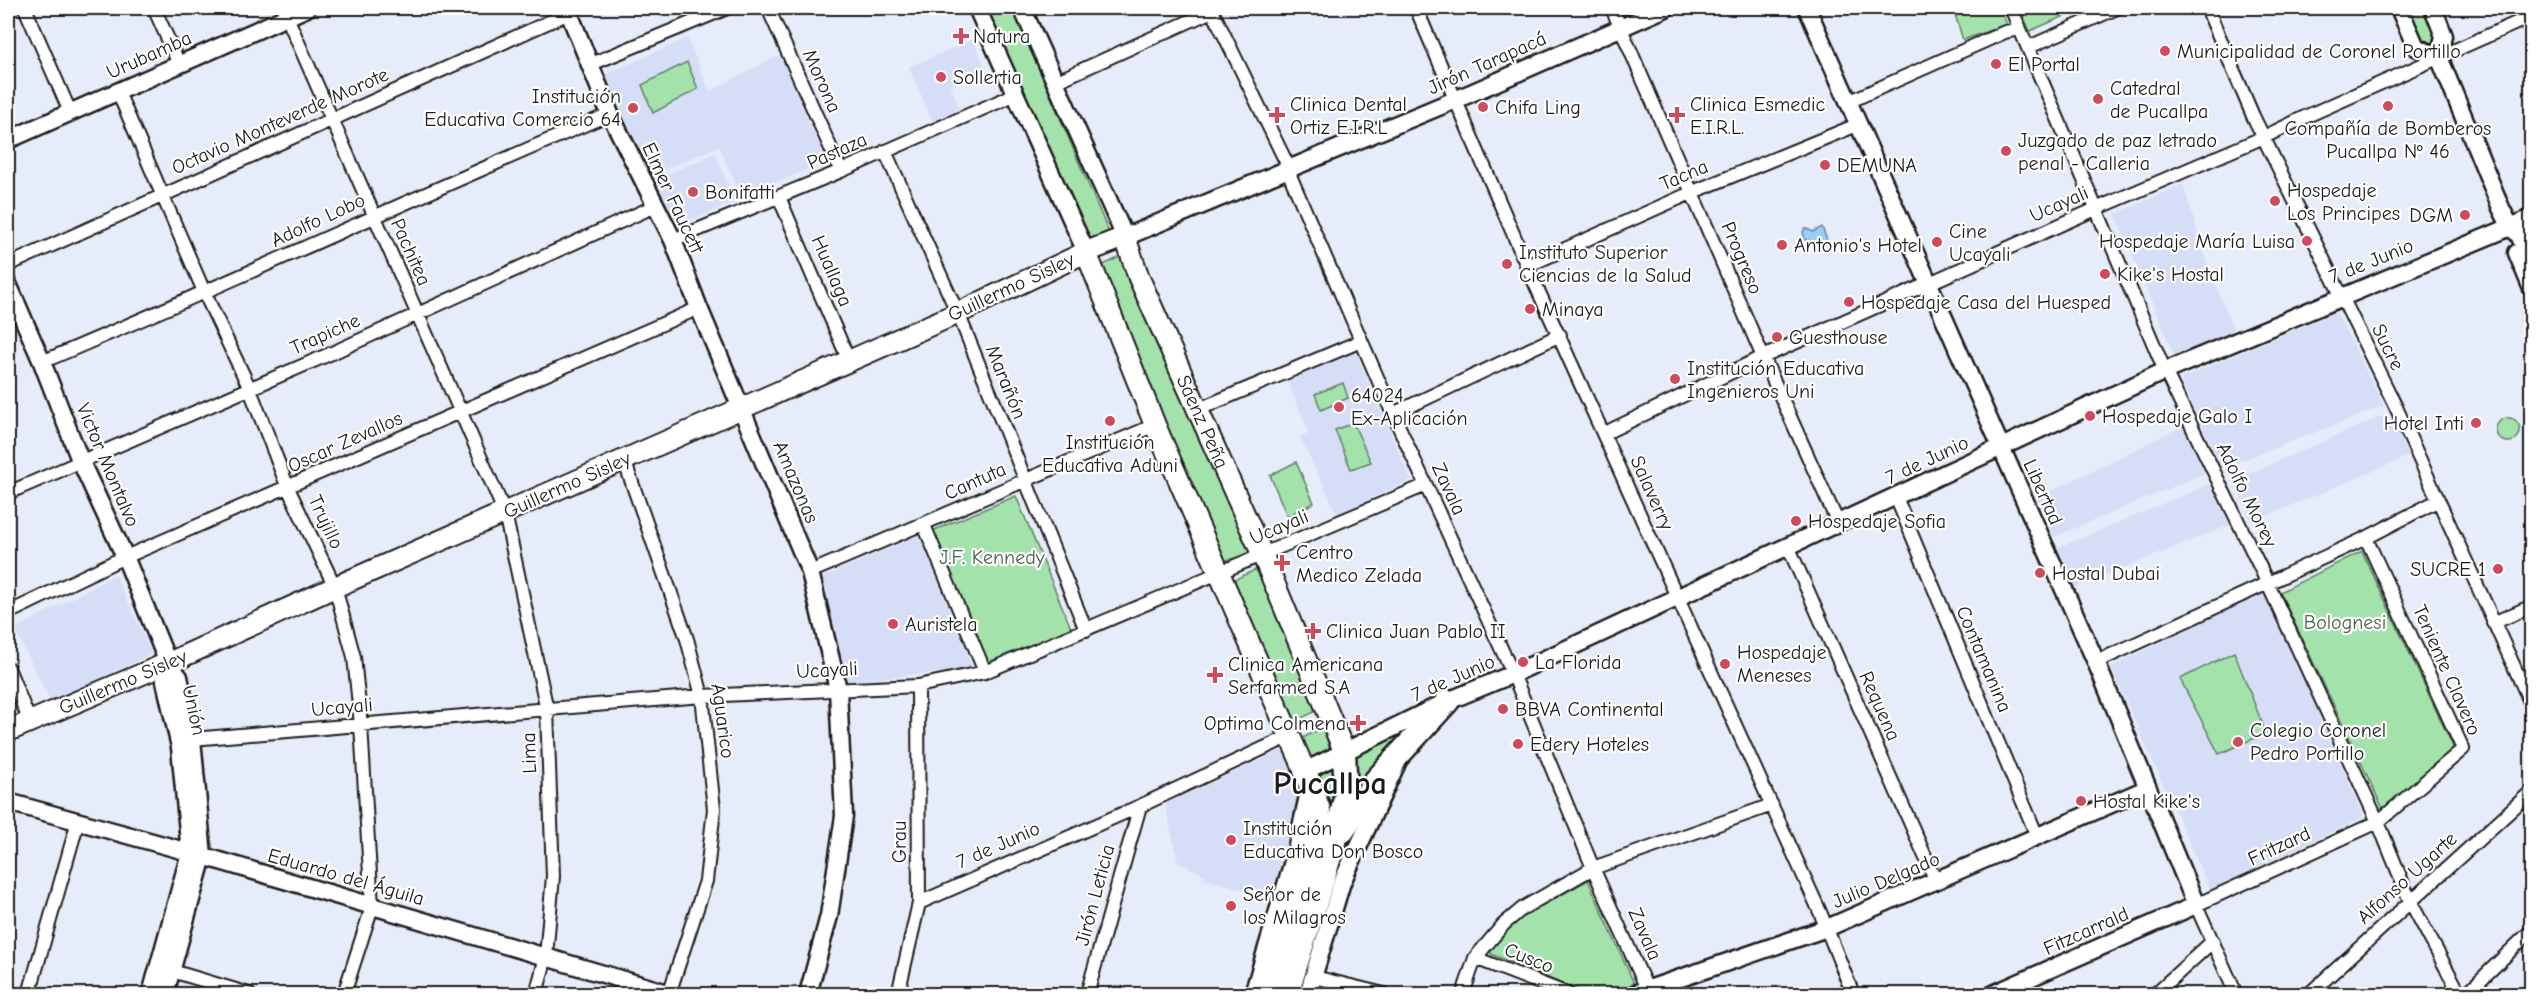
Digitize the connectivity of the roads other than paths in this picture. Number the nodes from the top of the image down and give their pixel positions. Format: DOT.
graph roads {
  1 [pos="25,8"];
  2 [pos="153,8"];
  3 [pos="308,8"];
  4 [pos="727,8"];
  5 [pos="768,8"];
  6 [pos="977,8"];
  7 [pos="1022,8"];
  8 [pos="1416,8"];
  9 [pos="1612,8"];
  10 [pos="1666,8"];
  11 [pos="1807,8"];
  12 [pos="2011,8"];
  13 [pos="2117,8"];
  14 [pos="2207,8"];
  15 [pos="2399,8"];
  16 [pos="2433,8"];
  17 [pos="1211,9"];
  18 [pos="568,10"];
  19 [pos="285,12"];
  20 [pos="700,13"];
  21 [pos="2532,16"];
  22 [pos="1621,27"];
  23 [pos="2019,28"];
  24 [pos="2029,47"];
  25 [pos="2439,57"];
  26 [pos="179,64"];
  27 [pos="590,65"];
  28 [pos="1055,82"];
  29 [pos="118,92"];
  30 [pos="1016,94"];
  31 [pos="1455,100"];
  32 [pos="1848,102"];
  33 [pos="70,112"];
  34 [pos="610,114"];
  35 [pos="331,118"];
  36 [pos="1857,124"];
  37 [pos="2264,137"];
  38 [pos="8,140"];
  39 [pos="885,151"];
  40 [pos="1290,170"];
  41 [pos="841,171"];
  42 [pos="1693,192"];
  43 [pos="162,195"];
  44 [pos="779,197"];
  45 [pos="655,206"];
  46 [pos="2098,208"];
  47 [pos="374,216"];
  48 [pos="2532,218"];
  49 [pos="2510,226"];
  50 [pos="1125,237"];
  51 [pos="673,240"];
  52 [pos="1086,252"];
  53 [pos="2532,264"];
  54 [pos="8,265"];
  55 [pos="1527,266"];
  56 [pos="1928,283"];
  57 [pos="8,284"];
  58 [pos="2532,288"];
  59 [pos="205,294"];
  60 [pos="2342,296"];
  61 [pos="699,308"];
  62 [pos="958,313"];
  63 [pos="418,314"];
  64 [pos="1560,335"];
  65 [pos="1361,340"];
  66 [pos="1763,357"];
  67 [pos="849,361"];
  68 [pos="42,362"];
  69 [pos="2165,371"];
  70 [pos="249,387"];
  71 [pos="742,408"];
  72 [pos="1199,409"];
  73 [pos="460,413"];
  74 [pos="1393,414"];
  75 [pos="1155,425"];
  76 [pos="1605,432"];
  77 [pos="2001,449"];
  78 [pos="80,460"];
  79 [pos="624,460"];
  80 [pos="1025,480"];
  81 [pos="1426,485"];
  82 [pos="288,488"];
  83 [pos="8,493"];
  84 [pos="1896,497"];
  85 [pos="2438,501"];
  86 [pos="505,513"];
  87 [pos="1838,523"];
  88 [pos="924,525"];
  89 [pos="2366,538"];
  90 [pos="1788,546"];
  91 [pos="1263,556"];
  92 [pos="126,559"];
  93 [pos="810,572"];
  94 [pos="1219,572"];
  95 [pos="2267,583"];
  96 [pos="334,587"];
  97 [pos="1676,597"];
  98 [pos="2532,606"];
  99 [pos="8,613"];
  100 [pos="2493,623"];
  101 [pos="1086,630"];
  102 [pos="2096,662"];
  103 [pos="168,663"];
  104 [pos="8,668"];
  105 [pos="984,672"];
  106 [pos="1513,674"];
  107 [pos="918,686"];
  108 [pos="838,689"];
  109 [pos="702,696"];
  110 [pos="1449,701"];
  111 [pos="2532,706"];
  112 [pos="547,711"];
  113 [pos="30,722"];
  114 [pos="361,725"];
  115 [pos="8,731"];
  116 [pos="1290,736"];
  117 [pos="192,740"];
  118 [pos="1403,750"];
  119 [pos="1344,751"];
  120 [pos="1307,778"];
  121 [pos="2148,788"];
  122 [pos="2532,791"];
  123 [pos="8,802"];
  124 [pos="1772,805"];
  125 [pos="1140,806"];
  126 [pos="78,821"];
  127 [pos="2378,822"];
  128 [pos="2037,836"];
  129 [pos="1334,844"];
  130 [pos="196,854"];
  131 [pos="1593,868"];
  132 [pos="1936,881"];
  133 [pos="2410,901"];
  134 [pos="919,903"];
  135 [pos="2196,905"];
  136 [pos="372,906"];
  137 [pos="1827,928"];
  138 [pos="2532,930"];
  139 [pos="2213,941"];
  140 [pos="546,957"];
  141 [pos="1475,958"];
  142 [pos="172,971"];
  143 [pos="1314,977"];
  144 [pos="1641,992"];
  145 [pos="28,994"];
  146 [pos="151,994"];
  147 [pos="165,994"];
  148 [pos="249,994"];
  149 [pos="345,994"];
  150 [pos="536,994"];
  151 [pos="670,994"];
  152 [pos="808,994"];
  153 [pos="898,994"];
  154 [pos="1088,994"];
  155 [pos="1252,994"];
  156 [pos="1270,994"];
  157 [pos="1287,994"];
  158 [pos="1308,994"];
  159 [pos="1384,994"];
  160 [pos="1463,994"];
  161 [pos="1568,994"];
  162 [pos="1853,994"];
  163 [pos="1993,994"];
  164 [pos="2155,994"];
  165 [pos="2236,994"];
  166 [pos="2308,994"];
  167 [pos="2460,994"];
  168 [pos="2466,994"];
  1 -- 33 [label="street"];
  2 -- 26 [label="street"];
  3 -- 19 [label="street, Urubamba"];
  4 -- 20 [label="street"];
  5 -- 41 [label="street, Morona"];
  6 -- 30 [label="street"];
  7 -- 28 [label="street, Sáenz Peña"];
  8 -- 31 [label="street, Salaverry"];
  9 -- 22 [label="street, Progreso"];
  10 -- 22 [label="street, Jirón Tarapacá"];
  11 -- 32 [label="street, Libertad"];
  12 -- 23 [label="street, Adolfo Morey"];
  13 -- 24 [label="street"];
  14 -- 37 [label="street, Sucre"];
  15 -- 25 [label="street"];
  16 -- 25 [label="street"];
  17 -- 28 [label="street"];
  17 -- 40 [label="street, Zavala"];
  18 -- 27 [label="street, Elmer Faucett"];
  18 -- 35 [label="street, Octavio Monteverde Morote"];
  19 -- 26 [label="street, Urubamba"];
  19 -- 35 [label="street, Pachitea"];
  20 -- 27 [label="street"];
  21 -- 25 [label="street, Ucayali"];
  22 -- 31 [label="street, Jirón Tarapacá"];
  22 -- 42 [label="street, Progreso"];
  23 -- 24 [label="street, Adolfo Morey"];
  23 -- 32 [label="street"];
  24 -- 46 [label="street, Adolfo Morey"];
  25 -- 37 [label="street, Ucayali"];
  25 -- 49 [label="street"];
  26 -- 29 [label="street, Urubamba"];
  27 -- 34 [label="street, Elmer Faucett"];
  28 -- 50 [label="street, Sáenz Peña"];
  29 -- 33 [label="street, Urubamba"];
  29 -- 43 [label="street, Trujillo"];
  30 -- 39 [label="street, Pastaza"];
  30 -- 52 [label="street"];
  31 -- 40 [label="street, Jirón Tarapacá"];
  31 -- 55 [label="street, Salaverry"];
  32 -- 36 [label="street, Libertad"];
  33 -- 38 [label="street, Urubamba"];
  34 -- 45 [label="street, Elmer Faucett"];
  34 -- 47 [label="street, Adolfo Lobo"];
  35 -- 43 [label="street, Octavio Monteverde Morote"];
  35 -- 47 [label="street, Pachitea"];
  36 -- 42 [label="street, Tacna"];
  36 -- 56 [label="street, Libertad"];
  37 -- 46 [label="street, Ucayali"];
  37 -- 60 [label="street, Sucre"];
  39 -- 41 [label="street, Pastaza"];
  39 -- 62 [label="street, Marañón"];
  40 -- 50 [label="street, Jirón Tarapacá"];
  40 -- 65 [label="street, Zavala"];
  41 -- 44 [label="street, Pastaza"];
  42 -- 55 [label="street, Tacna"];
  42 -- 66 [label="street, Progreso"];
  43 -- 54 [label="street, Octavio Monteverde Morote"];
  43 -- 59 [label="street, Trujillo"];
  44 -- 51 [label="street, Pastaza"];
  44 -- 67 [label="street, Huallaga"];
  45 -- 51 [label="street, Elmer Faucett"];
  45 -- 63 [label="street, Trapiche"];
  46 -- 56 [label="street, Ucayali"];
  46 -- 69 [label="street, Adolfo Morey"];
  47 -- 59 [label="street, Adolfo Lobo"];
  47 -- 63 [label="street, Pachitea"];
  48 -- 49 [label="street, 7 de Junio"];
  49 -- 53 [label="street"];
  49 -- 58 [label="street"];
  49 -- 60 [label="street, 7 de Junio"];
  50 -- 52 [label="main road, Guillermo Sisley"];
  50 -- 72 [label="main road, Sáenz Peña"];
  51 -- 61 [label="street, Elmer Faucett"];
  52 -- 62 [label="main road, Guillermo Sisley"];
  52 -- 75 [label="main road"];
  55 -- 64 [label="street, Salaverry"];
  56 -- 66 [label="street, Ucayali"];
  56 -- 77 [label="street, Libertad"];
  57 -- 68 [label="street, Victor Montalvo"];
  59 -- 68 [label="street, Adolfo Lobo"];
  59 -- 70 [label="street, Trujillo"];
  60 -- 69 [label="street, 7 de Junio"];
  60 -- 85 [label="street, Sucre"];
  61 -- 71 [label="street, Elmer Faucett"];
  61 -- 73 [label="street, Oscar Zevallos"];
  62 -- 67 [label="main road, Guillermo Sisley"];
  62 -- 80 [label="street, Marañón"];
  63 -- 70 [label="street, Trapiche"];
  63 -- 73 [label="street, Pachitea"];
  64 -- 74 [label="street"];
  64 -- 76 [label="street, Salaverry"];
  65 -- 72 [label="street"];
  65 -- 74 [label="street, Zavala"];
  66 -- 76 [label="street, Ucayali"];
  66 -- 87 [label="street, Progreso"];
  67 -- 71 [label="main road, Guillermo Sisley"];
  68 -- 78 [label="street, Victor Montalvo"];
  69 -- 77 [label="street, 7 de Junio"];
  69 -- 95 [label="street, Adolfo Morey"];
  70 -- 78 [label="street, Trapiche"];
  70 -- 82 [label="street, Trujillo"];
  71 -- 79 [label="main road, Guillermo Sisley"];
  71 -- 93 [label="street, Amazonas"];
  72 -- 91 [label="main road, Sáenz Peña"];
  73 -- 82 [label="street, Oscar Zevallos"];
  73 -- 86 [label="street, Pachitea"];
  74 -- 81 [label="street, Zavala"];
  75 -- 80 [label="street, Cantuta"];
  75 -- 94 [label="main road"];
  76 -- 97 [label="street, Salaverry"];
  77 -- 84 [label="street, 7 de Junio"];
  77 -- 102 [label="street, Libertad"];
  78 -- 83 [label="street, Trapiche"];
  78 -- 92 [label="street, Victor Montalvo"];
  79 -- 86 [label="main road, Guillermo Sisley"];
  79 -- 109 [label="street, Aguarico"];
  80 -- 88 [label="street, Cantuta"];
  80 -- 101 [label="street, Marañón"];
  81 -- 91 [label="street, Ucayali"];
  81 -- 106 [label="street, Zavala"];
  82 -- 92 [label="street, Oscar Zevallos"];
  82 -- 96 [label="street, Trujillo"];
  84 -- 87 [label="street, 7 de Junio"];
  84 -- 128 [label="street, Contamanina"];
  85 -- 89 [label="street"];
  85 -- 100 [label="street, Sucre"];
  86 -- 96 [label="main road, Guillermo Sisley"];
  86 -- 112 [label="street, Lima"];
  87 -- 90 [label="street, 7 de Junio"];
  88 -- 93 [label="street, Cantuta"];
  88 -- 105 [label="street"];
  89 -- 95 [label="street"];
  89 -- 127 [label="street, Teniente Clavero"];
  90 -- 97 [label="street, 7 de Junio"];
  90 -- 132 [label="street, Requena"];
  91 -- 94 [label="street, Ucayali"];
  91 -- 119 [label="main road, Sáenz Peña"];
  92 -- 99 [label="street, Oscar Zevallos"];
  92 -- 103 [label="street, Victor Montalvo"];
  93 -- 108 [label="street, Amazonas"];
  94 -- 101 [label="street, Ucayali"];
  94 -- 116 [label="main road"];
  95 -- 102 [label="street"];
  95 -- 127 [label="street, Adolfo Morey"];
  96 -- 103 [label="main road, Guillermo Sisley"];
  96 -- 114 [label="street, Trujillo"];
  97 -- 106 [label="street, 7 de Junio"];
  97 -- 124 [label="street, Salaverry"];
  98 -- 100 [label="street"];
  100 -- 111 [label="street, Sucre"];
  101 -- 105 [label="street, Ucayali"];
  102 -- 121 [label="street, Libertad"];
  103 -- 113 [label="main road, Guillermo Sisley"];
  103 -- 117 [label="street, Unión"];
  103 -- 130 [label="street, Unión"];
  104 -- 113 [label="street"];
  105 -- 107 [label="street, Ucayali"];
  106 -- 110 [label="street, 7 de Junio"];
  106 -- 131 [label="street, Zavala"];
  107 -- 108 [label="street, Ucayali"];
  107 -- 134 [label="street, Grau"];
  108 -- 109 [label="street, Ucayali"];
  108 -- 152 [label="street, Amazonas"];
  109 -- 112 [label="street, Ucayali"];
  109 -- 151 [label="street, Aguarico"];
  110 -- 118 [label="highway"];
  110 -- 119 [label="street, 7 de Junio"];
  112 -- 114 [label="street, Ucayali"];
  112 -- 140 [label="street, Lima"];
  113 -- 115 [label="main road, Guillermo Sisley"];
  114 -- 117 [label="street, Ucayali"];
  114 -- 136 [label="street, Trujillo"];
  116 -- 120 [label="main road"];
  116 -- 125 [label="street, 7 de Junio"];
  117 -- 130 [label="street, Unión"];
  118 -- 129 [label="highway"];
  118 -- 143 [label="street"];
  119 -- 120 [label="street, 7 de Junio"];
  119 -- 129 [label="highway, Sáenz Peña"];
  120 -- 155 [label="street"];
  120 -- 156 [label="highway"];
  121 -- 128 [label="street, Julio Delgado"];
  121 -- 135 [label="street, Libertad"];
  122 -- 133 [label="street, Alfonso Ugarte"];
  123 -- 126 [label="street, Eduardo del Águila"];
  124 -- 131 [label="street"];
  124 -- 137 [label="street, Salaverry"];
  125 -- 134 [label="street, 7 de Junio"];
  125 -- 154 [label="street, Jirón Leticia"];
  126 -- 130 [label="street, Eduardo del Águila"];
  126 -- 145 [label="street"];
  127 -- 133 [label="street, Adolfo Morey"];
  127 -- 135 [label="street, Fritzard"];
  128 -- 132 [label="street, Julio Delgado"];
  129 -- 157 [label="highway"];
  130 -- 136 [label="street, Eduardo del Águila"];
  130 -- 142 [label="street, Unión"];
  130 -- 146 [label="street, Unión"];
  131 -- 141 [label="street"];
  131 -- 144 [label="street, Zavala"];
  132 -- 137 [label="street, Julio Delgado"];
  133 -- 166 [label="street, Alfonso Ugarte"];
  133 -- 167 [label="street, Adolfo Morey"];
  134 -- 153 [label="street, Grau"];
  135 -- 139 [label="street, Libertad"];
  135 -- 163 [label="street, Fitzcarrald"];
  136 -- 140 [label="street, Eduardo del Águila"];
  136 -- 149 [label="street, Trujillo"];
  137 -- 144 [label="street, Julio Delgado"];
  137 -- 162 [label="street, Salaverry"];
  138 -- 168 [label="street"];
  139 -- 164 [label="street"];
  139 -- 165 [label="street, Libertad"];
  140 -- 150 [label="street, Lima"];
  140 -- 151 [label="street, Eduardo del Águila"];
  141 -- 160 [label="street"];
  141 -- 161 [label="street, Cusco"];
  142 -- 147 [label="street, Unión"];
  142 -- 148 [label="street"];
  143 -- 158 [label="street"];
  143 -- 159 [label="street"];
}
